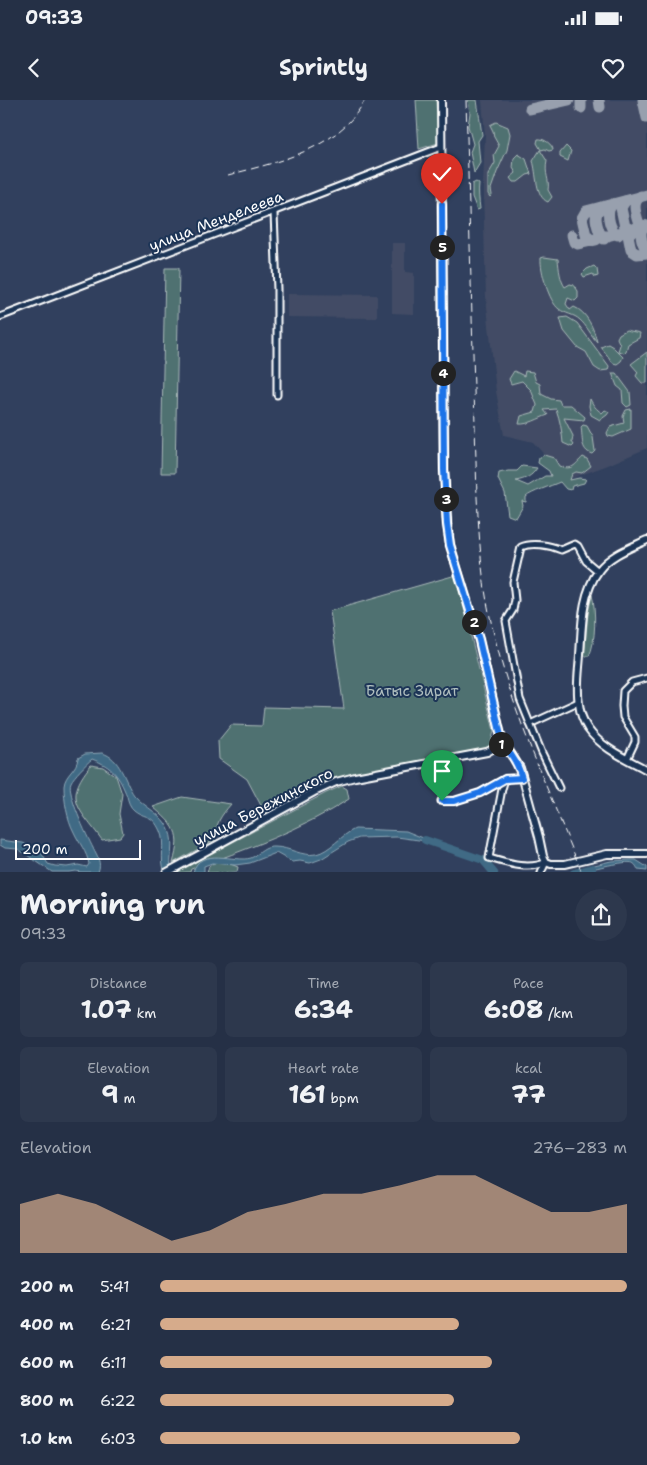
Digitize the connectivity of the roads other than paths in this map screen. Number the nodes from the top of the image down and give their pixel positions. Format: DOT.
graph roads {
  1 [pos="441,100"];
  2 [pos="441,147"];
  3 [pos="274,212"];
  4 [pos="0,317"];
  5 [pos="277,395"];
  6 [pos="647,540"];
  7 [pos="598,571"];
  8 [pos="647,678"];
  9 [pos="578,702"];
  10 [pos="530,724"];
  11 [pos="499,743"];
  12 [pos="627,759"];
  13 [pos="647,770"];
  14 [pos="522,778"];
  15 [pos="505,779"];
  16 [pos="559,788"];
  17 [pos="442,801"];
  18 [pos="647,854"];
  19 [pos="546,862"];
  20 [pos="166,872"];
  21 [pos="541,872"];
  1 -- 2 [label="main road"];
  2 -- 3 [label="street, улица Менделеева"];
  2 -- 11 [label="main road"];
  3 -- 4 [label="street, улица Менделеева"];
  3 -- 5 [label="street"];
  6 -- 7 [label="main road"];
  7 -- 9 [label="main road"];
  7 -- 10 [label="street"];
  8 -- 12 [label="street"];
  9 -- 10 [label="street"];
  9 -- 12 [label="main road"];
  10 -- 16 [label="street"];
  11 -- 14 [label="main road"];
  11 -- 20 [label="main road, улица Бережинского"];
  12 -- 13 [label="main road"];
  14 -- 15 [label="street"];
  14 -- 19 [label="main road"];
  15 -- 17 [label="street"];
  15 -- 19 [label="street"];
  18 -- 19 [label="main road"];
  19 -- 21 [label="street"];
}
